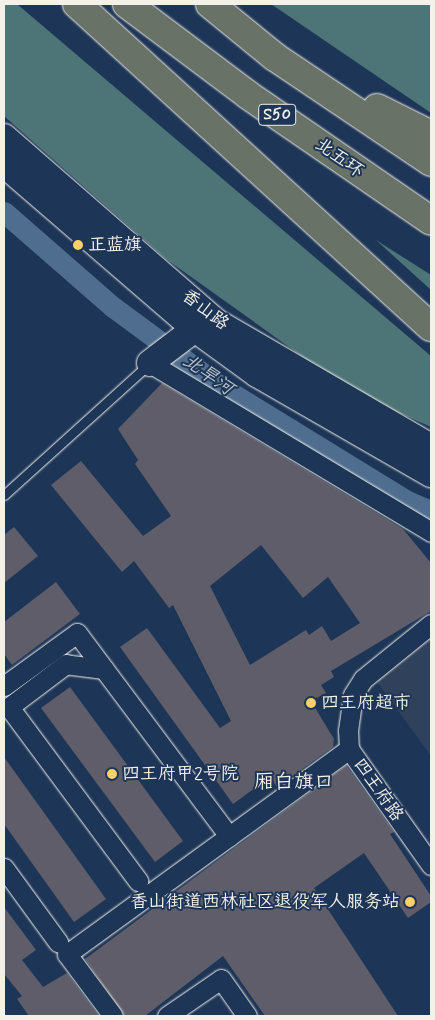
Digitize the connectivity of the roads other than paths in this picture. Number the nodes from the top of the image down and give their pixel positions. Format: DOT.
graph roads {
  1 [pos="77,4"];
  2 [pos="127,4"];
  3 [pos="210,4"];
  4 [pos="276,57"];
  5 [pos="431,135"];
  6 [pos="4,137"];
  7 [pos="431,162"];
  8 [pos="4,164"];
  9 [pos="431,221"];
  10 [pos="431,327"];
  11 [pos="195,329"];
  12 [pos="150,363"];
  13 [pos="431,447"];
  14 [pos="431,474"];
  15 [pos="4,495"];
  16 [pos="431,532"];
  17 [pos="431,624"];
  18 [pos="104,669"];
  19 [pos="4,686"];
  20 [pos="349,749"];
  21 [pos="229,836"];
  22 [pos="431,865"];
  23 [pos="4,868"];
  24 [pos="138,880"];
  25 [pos="58,942"];
  26 [pos="113,1016"];
  27 [pos="167,1016"];
  28 [pos="247,1016"];
  1 -- 10 [label="highway"];
  2 -- 9 [label="highway, 北五环 / S50"];
  3 -- 4 [label="highway, S50"];
  4 -- 5 [label="highway"];
  4 -- 7 [label="highway, S50"];
  6 -- 13 [label="street, 香山路"];
  8 -- 11 [label="street, 香山路"];
  11 -- 12 [label="street"];
  11 -- 14 [label="street, 香山路"];
  12 -- 15 [label="lane"];
  12 -- 16 [label="street"];
  17 -- 20 [label="street, 四王府路"];
  18 -- 19 [label="street"];
  18 -- 21 [label="street"];
  18 -- 24 [label="street"];
  20 -- 21 [label="street"];
  20 -- 22 [label="street, 四王府路"];
  21 -- 26 [label="street"];
  23 -- 25 [label="street"];
  27 -- 28 [label="street"];
}
